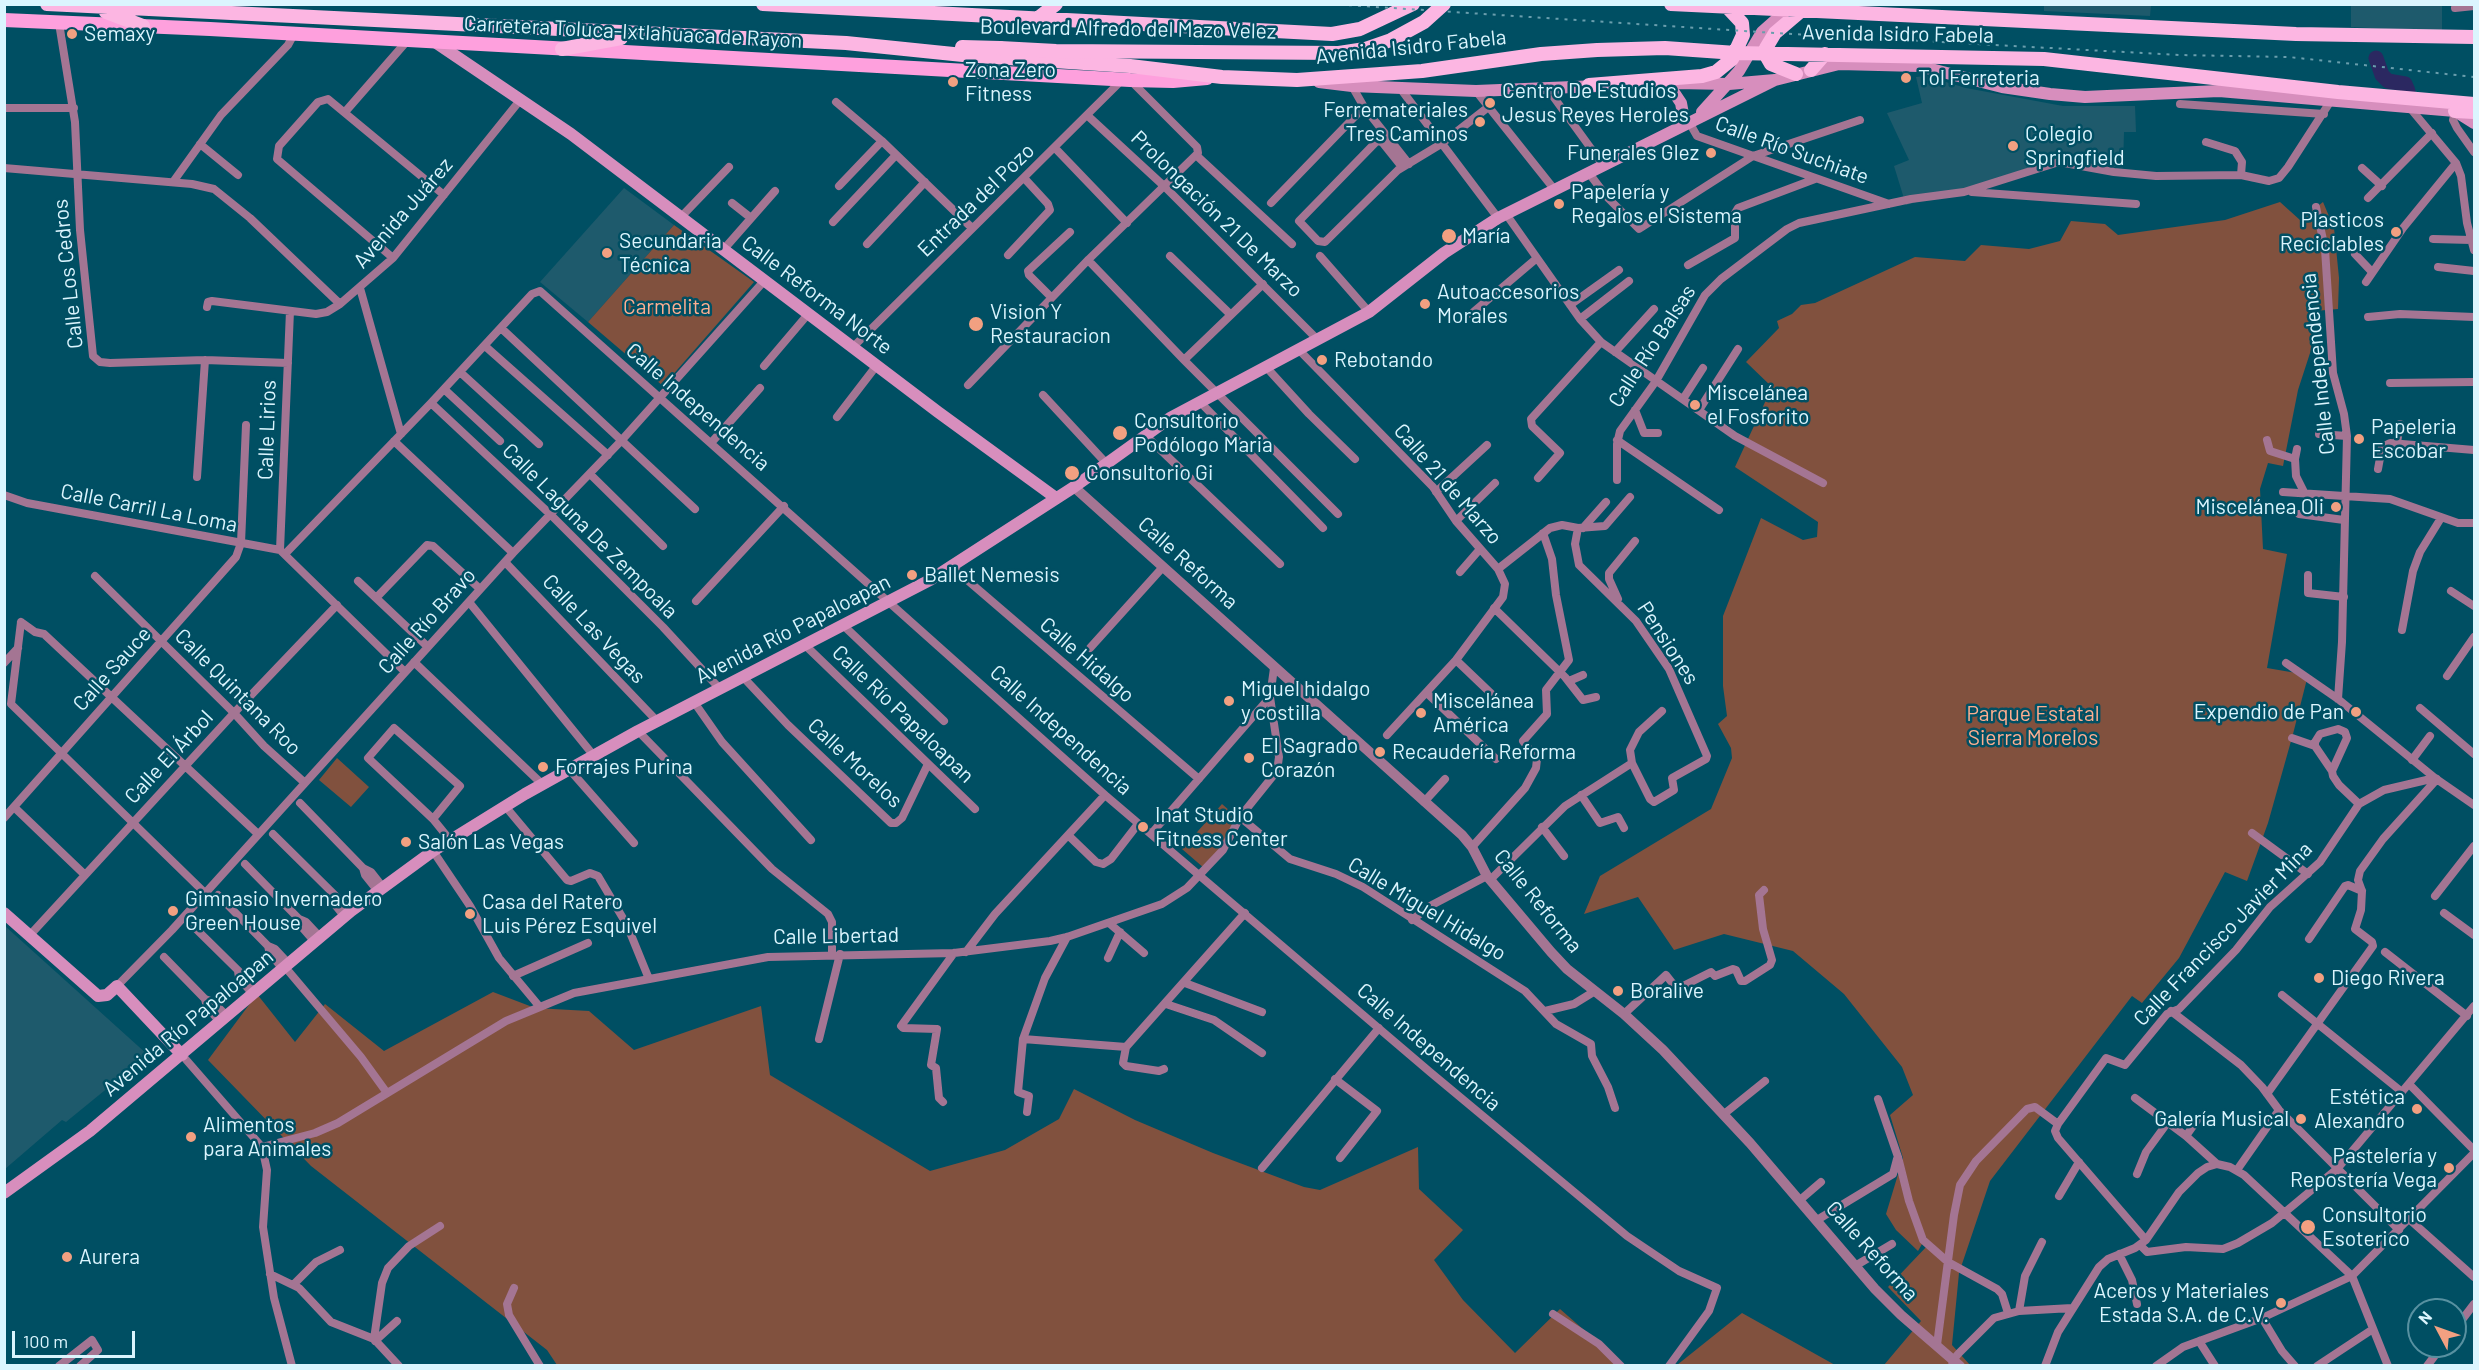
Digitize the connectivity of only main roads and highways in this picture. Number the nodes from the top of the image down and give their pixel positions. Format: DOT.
graph roads {
  1 [pos="47,4"];
  2 [pos="763,4"];
  3 [pos="1056,4"];
  4 [pos="1413,4"];
  5 [pos="1444,4"];
  6 [pos="1671,4"];
  7 [pos="92,6"];
  8 [pos="1727,7"];
  9 [pos="1795,10"];
  10 [pos="1037,19"];
  11 [pos="4,20"];
  12 [pos="143,26"];
  13 [pos="644,34"];
  14 [pos="2475,37"];
  15 [pos="435,42"];
  16 [pos="906,48"];
  17 [pos="562,49"];
  18 [pos="1743,53"];
  19 [pos="1766,53"];
  20 [pos="1825,54"];
  21 [pos="1839,64"];
  22 [pos="1811,70"];
  23 [pos="1796,74"];
  24 [pos="1222,77"];
  25 [pos="1297,80"];
  26 [pos="1774,80"];
  27 [pos="1661,83"];
  28 [pos="1729,84"];
  29 [pos="1589,86"];
  30 [pos="2475,104"];
  31 [pos="2455,111"];
  32 [pos="2475,112"];
  33 [pos="1689,122"];
  34 [pos="2475,123"];
  35 [pos="1056,498"];
  36 [pos="4,913"];
  37 [pos="182,1054"];
  38 [pos="4,1193"];
  1 -- 7 [label="highway, Carretera Toluca-Ixtlahuaca de Rayon"];
  2 -- 10 [label="highway, Carretera Toluca-Ixtlahuaca de Rayon"];
  3 -- 10 [label="highway"];
  4 -- 10 [label="highway, Carretera Toluca-Ixtlahuaca de Rayon"];
  5 -- 16 [label="highway, Boulevard Alfredo del Mazo Velez, bridge"];
  6 -- 8 [label="highway, Avenida Isidro Fabela"];
  7 -- 12 [label="highway"];
  7 -- 13 [label="highway, Carretera Toluca-Ixtlahuaca de Rayon"];
  8 -- 9 [label="highway, Avenida Isidro Fabela"];
  8 -- 18 [label="highway"];
  9 -- 14 [label="highway, Avenida Isidro Fabela"];
  9 -- 18 [label="main road, Avenida Río Papaloapan"];
  9 -- 19 [label="highway"];
  11 -- 12 [label="main road, Carretera Toluca-Ixtlahuaca de Rayon"];
  12 -- 15 [label="main road, Carretera Toluca-Ixtlahuaca de Rayon"];
  13 -- 16 [label="highway, Carretera Toluca-Ixtlahuaca de Rayon"];
  13 -- 17 [label="highway"];
  15 -- 17 [label="main road, Carretera Toluca-Ixtlahuaca de Rayon"];
  15 -- 35 [label="main road, Calle Reforma Norte"];
  16 -- 24 [label="highway, Carretera Toluca-Ixtlahuaca de Rayon"];
  17 -- 24 [label="main road, Carretera Toluca-Ixtlahuaca de Rayon"];
  18 -- 19 [label="highway, Avenida Isidro Fabela"];
  18 -- 25 [label="highway, Avenida Isidro Fabela"];
  18 -- 28 [label="main road, Avenida Río Papaloapan"];
  18 -- 29 [label="highway"];
  19 -- 20 [label="highway, Avenida Isidro Fabela"];
  19 -- 23 [label="highway"];
  20 -- 21 [label="highway"];
  20 -- 22 [label="highway"];
  20 -- 30 [label="highway, Avenida Isidro Fabela"];
  21 -- 22 [label="main road, Avenida Isidro Fabela"];
  21 -- 31 [label="main road, Avenida Isidro Fabela"];
  22 -- 23 [label="main road, Avenida Isidro Fabela"];
  23 -- 26 [label="main road, Avenida Isidro Fabela"];
  24 -- 25 [label="highway, Carretera Toluca-Ixtlahuaca de Rayon"];
  25 -- 29 [label="main road, Avenida Isidro Fabela"];
  26 -- 28 [label="main road, Avenida Isidro Fabela"];
  26 -- 33 [label="main road, Avenida Río Papaloapan"];
  27 -- 28 [label="main road, Avenida Isidro Fabela"];
  27 -- 29 [label="main road, Avenida Isidro Fabela"];
  27 -- 33 [label="main road"];
  28 -- 33 [label="main road, Avenida Río Papaloapan"];
  31 -- 32 [label="highway"];
  31 -- 34 [label="main road"];
  33 -- 35 [label="main road, Avenida Río Papaloapan"];
  35 -- 37 [label="main road, Avenida Río Papaloapan"];
  36 -- 37 [label="main road"];
  37 -- 38 [label="main road, Avenida Río Papaloapan"];
}
